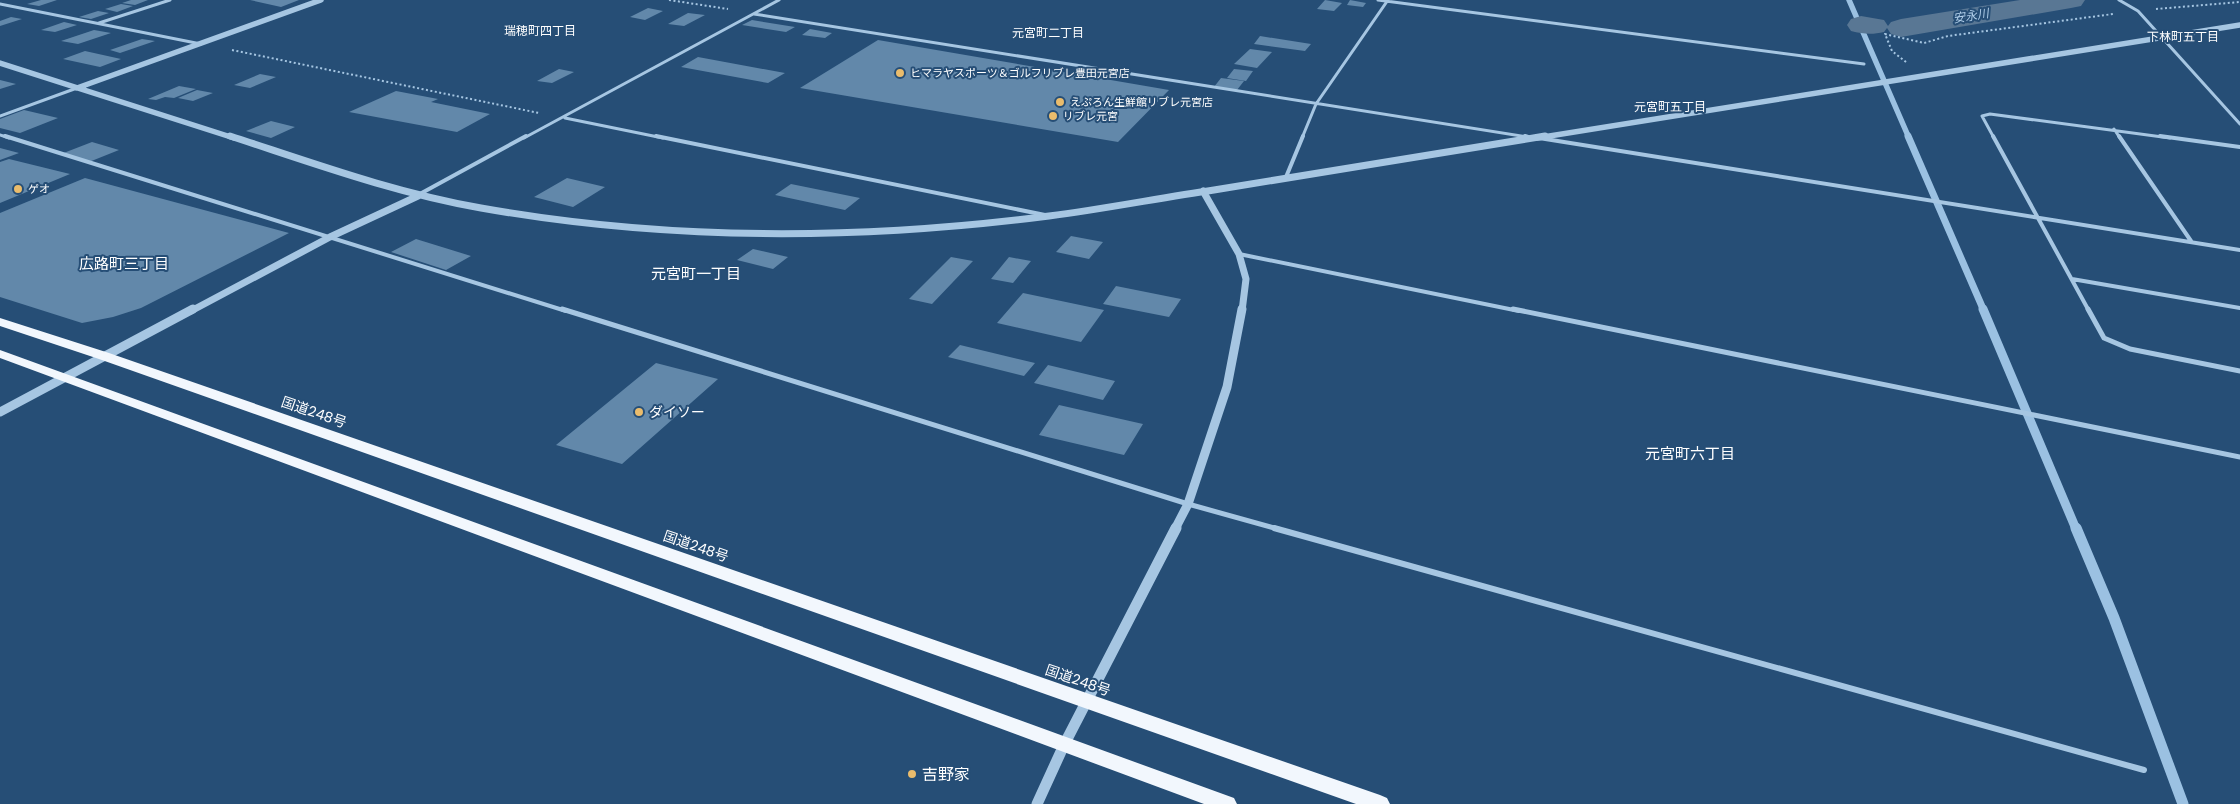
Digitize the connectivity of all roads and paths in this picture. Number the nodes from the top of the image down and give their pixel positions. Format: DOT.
graph roads {
  1 [pos="170,0"];
  2 [pos="321,0"];
  3 [pos="669,0"];
  4 [pos="779,0"];
  5 [pos="1378,0"];
  6 [pos="2119,0"];
  7 [pos="1387,1"];
  8 [pos="2240,2"];
  9 [pos="0,4"];
  10 [pos="2138,10"];
  11 [pos="754,14"];
  12 [pos="99,23"];
  13 [pos="2240,25"];
  14 [pos="2162,37"];
  15 [pos="202,44"];
  16 [pos="0,63"];
  17 [pos="1864,64"];
  18 [pos="1929,75"];
  19 [pos="1898,80"];
  20 [pos="77,88"];
  21 [pos="1316,104"];
  22 [pos="0,116"];
  23 [pos="565,118"];
  24 [pos="2240,124"];
  25 [pos="2114,129"];
  26 [pos="0,135"];
  27 [pos="1536,138"];
  28 [pos="2240,147"];
  29 [pos="1286,177"];
  30 [pos="1203,191"];
  31 [pos="418,196"];
  32 [pos="1049,216"];
  33 [pos="2039,219"];
  34 [pos="330,237"];
  35 [pos="2191,242"];
  36 [pos="2240,250"];
  37 [pos="1239,254"];
  38 [pos="2072,279"];
  39 [pos="2240,308"];
  40 [pos="0,322"];
  41 [pos="0,354"];
  42 [pos="104,356"];
  43 [pos="2240,371"];
  44 [pos="63,378"];
  45 [pos="0,412"];
  46 [pos="2240,457"];
  47 [pos="1188,504"];
  48 [pos="1086,702"];
  49 [pos="1064,746"];
  50 [pos="2144,770"];
  51 [pos="1037,804"];
  52 [pos="1227,804"];
  53 [pos="1380,804"];
  1 -- 12 [label="street"];
  2 -- 15 [label="street"];
  3 -- 11 [label="path"];
  4 -- 11 [label="street"];
  5 -- 7 [label="street"];
  6 -- 10 [label="street"];
  7 -- 17 [label="street"];
  7 -- 21 [label="street"];
  8 -- 10 [label="path"];
  9 -- 12 [label="street"];
  10 -- 14 [label="street"];
  10 -- 18 [label="path"];
  11 -- 21 [label="street"];
  11 -- 23 [label="street"];
  12 -- 15 [label="street"];
  13 -- 14 [label="street"];
  14 -- 18 [label="street"];
  14 -- 24 [label="street"];
  15 -- 20 [label="street"];
  15 -- 23 [label="path"];
  16 -- 20 [label="street"];
  18 -- 19 [label="street"];
  19 -- 27 [label="street"];
  20 -- 22 [label="street"];
  20 -- 31 [label="street"];
  21 -- 27 [label="street"];
  21 -- 29 [label="street"];
  23 -- 31 [label="street"];
  23 -- 32 [label="street"];
  25 -- 28 [label="street"];
  25 -- 33 [label="street"];
  25 -- 35 [label="street"];
  26 -- 34 [label="street"];
  27 -- 29 [label="street"];
  27 -- 33 [label="street"];
  29 -- 30 [label="street"];
  30 -- 32 [label="street"];
  30 -- 37 [label="street"];
  31 -- 32 [label="street"];
  31 -- 34 [label="street"];
  33 -- 35 [label="street"];
  33 -- 38 [label="street"];
  34 -- 42 [label="street"];
  34 -- 47 [label="street"];
  35 -- 36 [label="street"];
  37 -- 46 [label="street"];
  37 -- 47 [label="street"];
  38 -- 39 [label="street"];
  38 -- 43 [label="street"];
  40 -- 42 [label="highway, 国道248号"];
  41 -- 44 [label="highway"];
  42 -- 44 [label="street"];
  42 -- 48 [label="highway, 国道248号"];
  44 -- 45 [label="street"];
  44 -- 49 [label="highway"];
  47 -- 48 [label="street"];
  47 -- 50 [label="street"];
  48 -- 49 [label="street"];
  48 -- 53 [label="highway, 国道248号"];
  49 -- 51 [label="street"];
  49 -- 52 [label="highway"];
}
